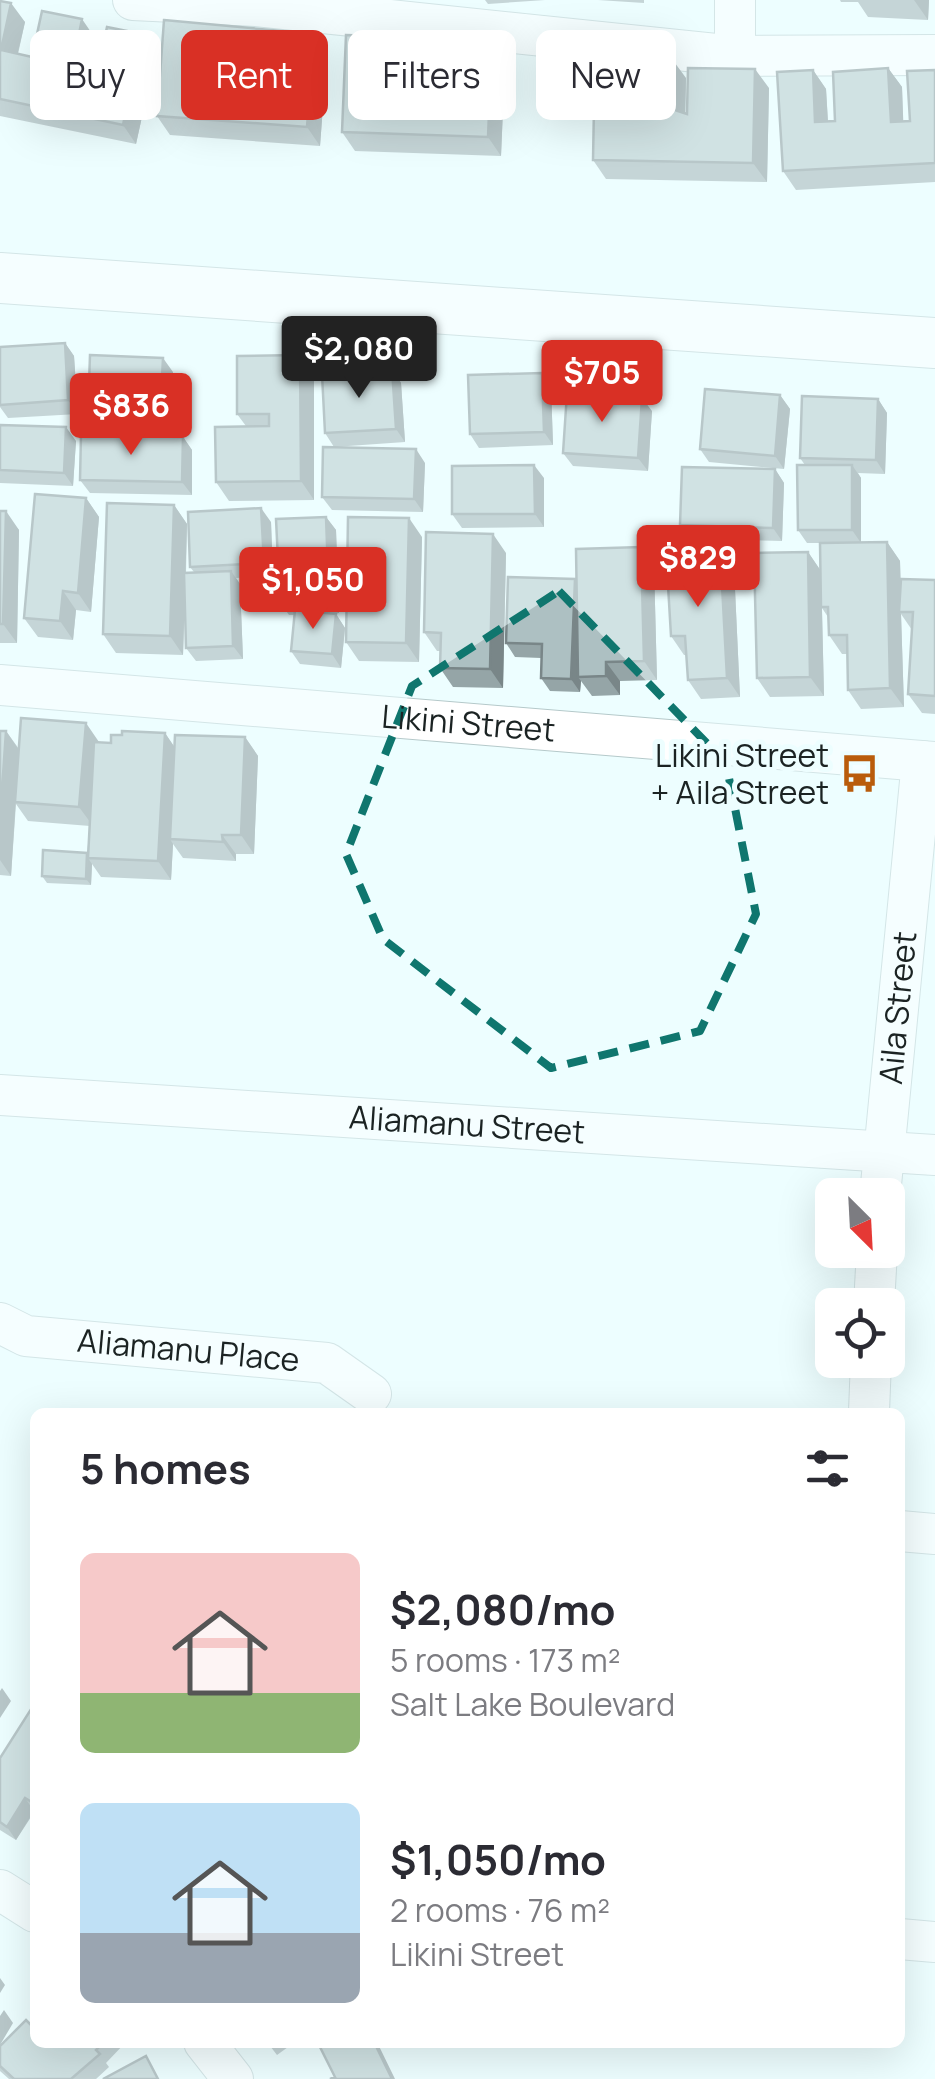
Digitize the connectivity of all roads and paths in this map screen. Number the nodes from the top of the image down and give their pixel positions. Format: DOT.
graph roads {
  1 [pos="133,0"];
  2 [pos="736,0"];
  3 [pos="256,3"];
  4 [pos="935,55"];
  5 [pos="735,56"];
  6 [pos="0,278"];
  7 [pos="935,343"];
  8 [pos="0,685"];
  9 [pos="929,762"];
  10 [pos="0,1095"];
  11 [pos="883,1151"];
  12 [pos="935,1155"];
  13 [pos="881,1178"];
  14 [pos="0,1323"];
  15 [pos="871,1378"];
  16 [pos="371,1394"];
  17 [pos="868,1408"];
  18 [pos="905,1532"];
  19 [pos="935,1534"];
  20 [pos="0,1890"];
  21 [pos="30,1909"];
  22 [pos="905,1939"];
  23 [pos="935,1942"];
  24 [pos="209,2048"];
  25 [pos="233,2079"];
  1 -- 3 [label="street"];
  2 -- 5 [label="street"];
  3 -- 5 [label="street"];
  4 -- 5 [label="street"];
  6 -- 7 [label="main road"];
  8 -- 9 [label="street, Likini Street"];
  9 -- 11 [label="street, Aila Street"];
  10 -- 11 [label="street, Aliamanu Street"];
  11 -- 12 [label="street, Aliamanu Street"];
  11 -- 13 [label="street, Aila Street"];
  14 -- 16 [label="street, Aliamanu Place"];
  15 -- 17 [label="street"];
  18 -- 19 [label="street"];
  20 -- 21 [label="street"];
  22 -- 23 [label="street"];
  24 -- 25 [label="street"];
}
